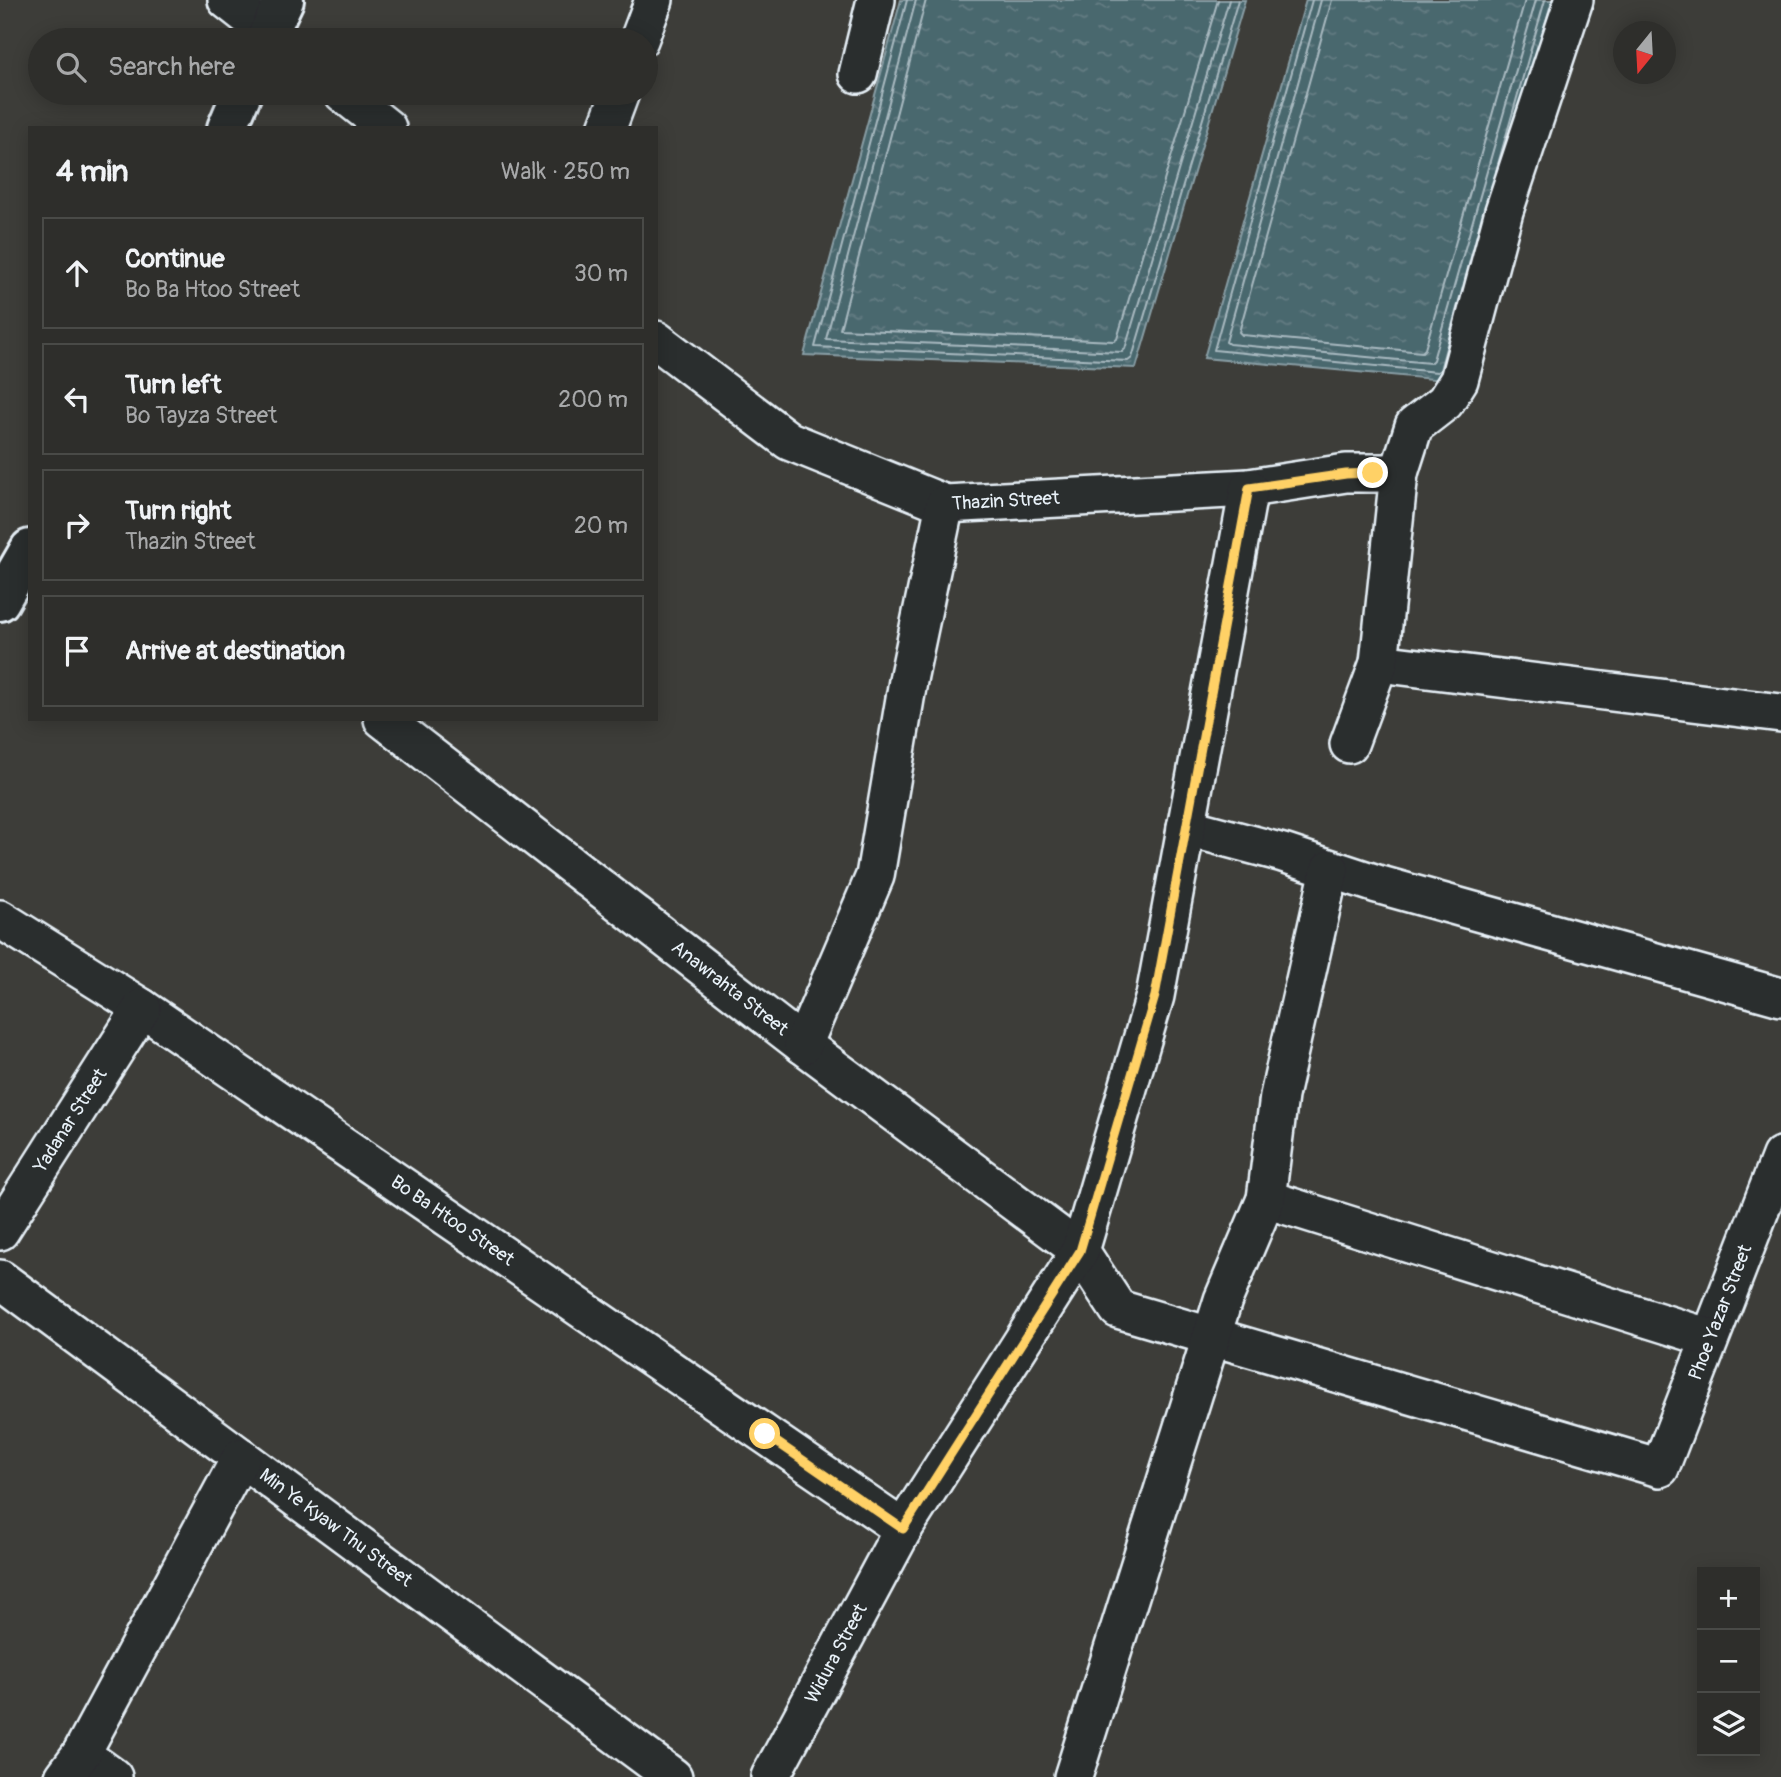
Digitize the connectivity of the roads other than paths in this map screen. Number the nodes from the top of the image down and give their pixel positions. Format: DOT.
graph roads {
  1 [pos="227,0"];
  2 [pos="654,0"];
  3 [pos="876,0"];
  4 [pos="1574,0"];
  5 [pos="274,28"];
  6 [pos="644,28"];
  7 [pos="858,74"];
  8 [pos="237,105"];
  9 [pos="358,105"];
  10 [pos="616,105"];
  11 [pos="228,126"];
  12 [pos="384,126"];
  13 [pos="608,126"];
  14 [pos="658,342"];
  15 [pos="1399,473"];
  16 [pos="1249,488"];
  17 [pos="945,504"];
  18 [pos="28,552"];
  19 [pos="0,601"];
  20 [pos="1379,663"];
  21 [pos="1781,713"];
  22 [pos="386,721"];
  23 [pos="1349,744"];
  24 [pos="1186,827"];
  25 [pos="1330,869"];
  26 [pos="0,919"];
  27 [pos="1781,997"];
  28 [pos="142,1008"];
  29 [pos="803,1045"];
  30 [pos="1781,1156"];
  31 [pos="1266,1199"];
  32 [pos="0,1231"];
  33 [pos="1080,1251"];
  34 [pos="0,1279"];
  35 [pos="1211,1336"];
  36 [pos="1710,1338"];
  37 [pos="241,1457"];
  38 [pos="903,1529"];
  39 [pos="72,1765"];
  40 [pos="113,1777"];
  41 [pos="673,1777"];
  42 [pos="770,1777"];
  43 [pos="1073,1777"];
  1 -- 5 [label="street"];
  2 -- 6 [label="street"];
  3 -- 7 [label="street"];
  4 -- 15 [label="street"];
  8 -- 11 [label="street"];
  9 -- 12 [label="street"];
  10 -- 13 [label="street"];
  14 -- 17 [label="street, Thazin Street"];
  15 -- 16 [label="street, Thazin Street"];
  15 -- 20 [label="street"];
  16 -- 17 [label="street, Thazin Street"];
  16 -- 24 [label="street, Widura Street"];
  17 -- 29 [label="street"];
  18 -- 19 [label="street"];
  20 -- 21 [label="street"];
  20 -- 23 [label="street"];
  22 -- 29 [label="street, Anawrahta Street"];
  24 -- 25 [label="street"];
  24 -- 33 [label="street, Widura Street"];
  25 -- 27 [label="street"];
  25 -- 31 [label="street"];
  26 -- 28 [label="street, Bo Ba Htoo Street"];
  28 -- 32 [label="street, Yadanar Street"];
  28 -- 38 [label="street, Bo Ba Htoo Street"];
  29 -- 33 [label="street, Anawrahta Street"];
  30 -- 36 [label="street, Phoe Yazar Street"];
  31 -- 35 [label="street"];
  31 -- 36 [label="street"];
  33 -- 35 [label="street"];
  33 -- 38 [label="street, Widura Street"];
  34 -- 37 [label="street, Min Ye Kyaw Thu Street"];
  35 -- 36 [label="street, Phoe Yazar Street"];
  35 -- 43 [label="street"];
  37 -- 39 [label="street"];
  37 -- 41 [label="street, Min Ye Kyaw Thu Street"];
  38 -- 42 [label="street, Widura Street"];
  39 -- 40 [label="street"];
}
